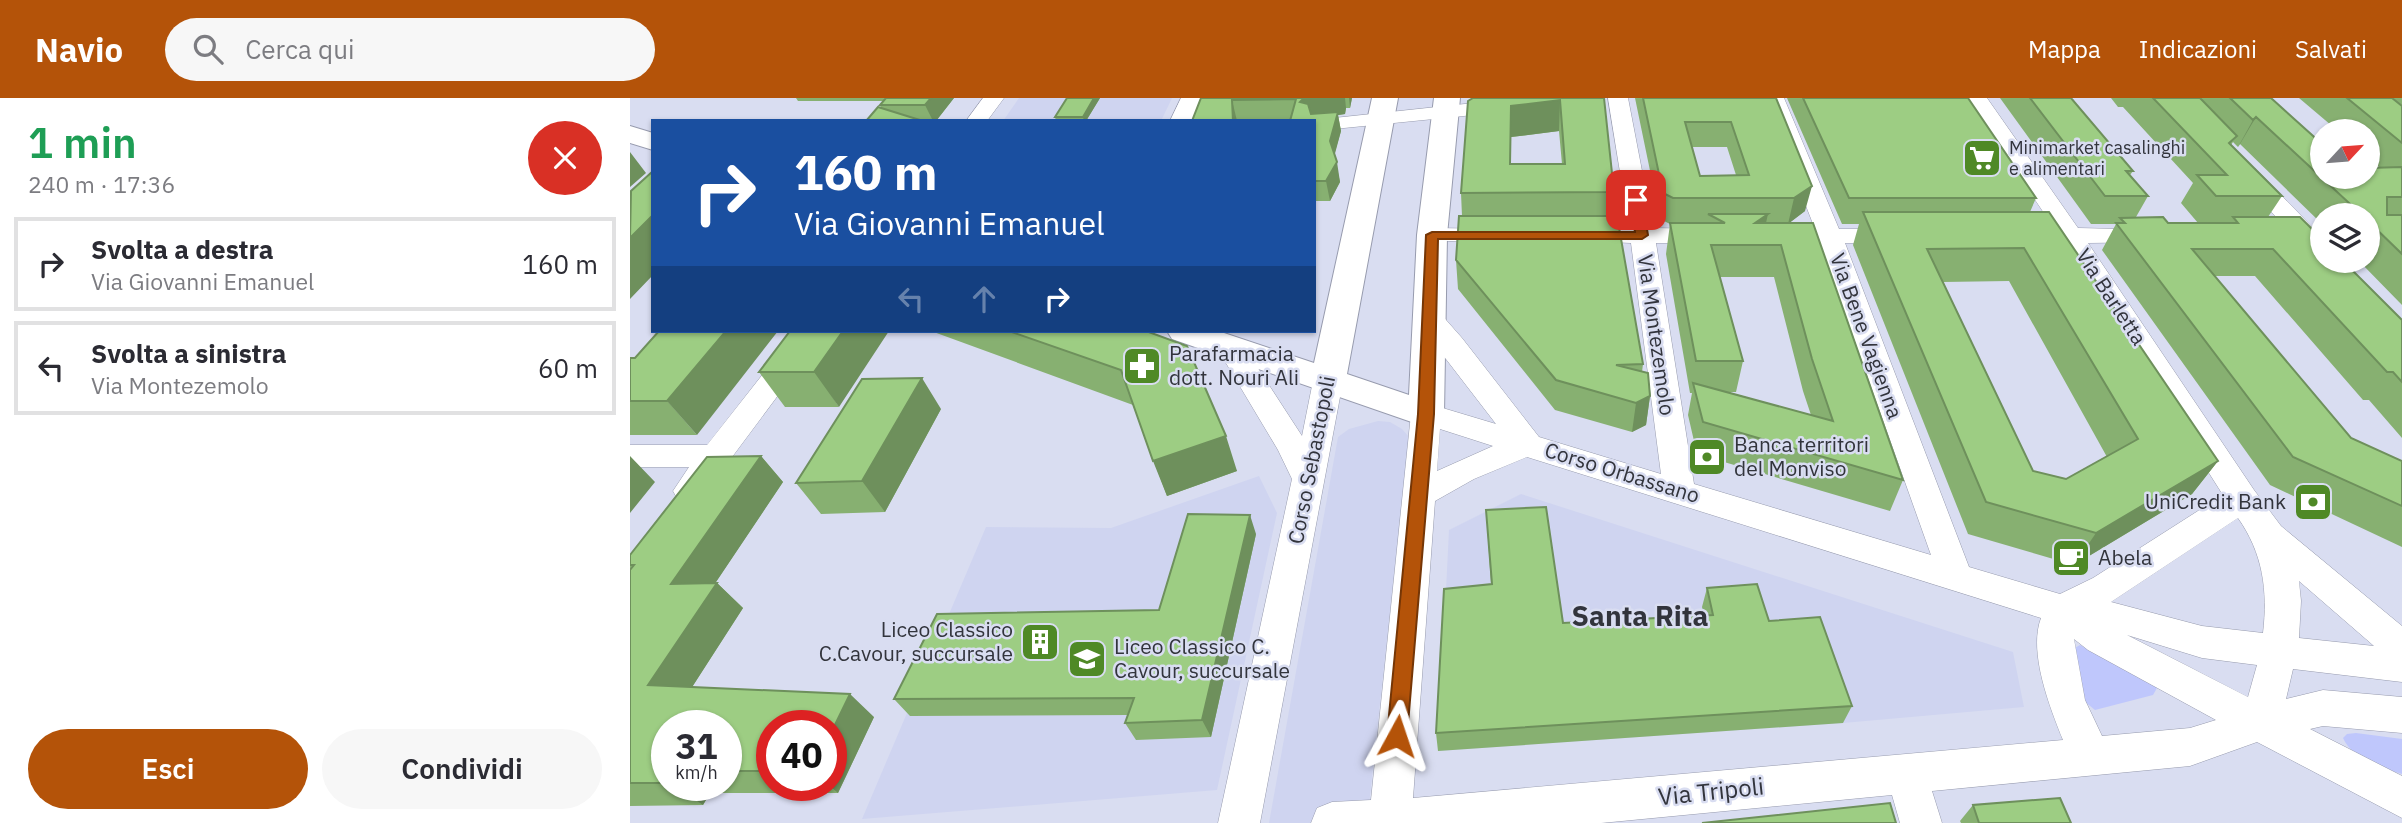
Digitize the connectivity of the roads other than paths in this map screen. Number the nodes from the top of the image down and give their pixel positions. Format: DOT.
graph roads {
  1 [pos="993,98"];
  2 [pos="1191,98"];
  3 [pos="1583,98"];
  4 [pos="1618,98"];
  5 [pos="1774,98"];
  6 [pos="1977,98"];
  7 [pos="1446,105"];
  8 [pos="1383,109"];
  9 [pos="977,119"];
  10 [pos="1182,119"];
  11 [pos="1316,125"];
  12 [pos="630,134"];
  13 [pos="651,141"];
  14 [pos="2230,156"];
  15 [pos="2310,233"];
  16 [pos="1432,235"];
  17 [pos="1556,235"];
  18 [pos="1642,235"];
  19 [pos="2177,235"];
  20 [pos="2244,235"];
  21 [pos="1530,236"];
  22 [pos="1729,236"];
  23 [pos="1756,236"];
  24 [pos="1829,236"];
  25 [pos="1918,236"];
  26 [pos="1998,236"];
  27 [pos="2071,236"];
  28 [pos="2310,240"];
  29 [pos="1329,309"];
  30 [pos="1429,318"];
  31 [pos="810,333"];
  32 [pos="1190,333"];
  33 [pos="1272,333"];
  34 [pos="1231,348"];
  35 [pos="1328,381"];
  36 [pos="1426,414"];
  37 [pos="1527,444"];
  38 [pos="630,456"];
  39 [pos="716,456"];
  40 [pos="1308,478"];
  41 [pos="1679,490"];
  42 [pos="1419,495"];
  43 [pos="2242,499"];
  44 [pos="669,517"];
  45 [pos="2269,535"];
  46 [pos="1955,575"];
  47 [pos="2062,610"];
  48 [pos="2402,648"];
  49 [pos="2277,652"];
  50 [pos="2402,666"];
  51 [pos="2402,715"];
  52 [pos="2259,723"];
  53 [pos="2090,756"];
  54 [pos="2323,758"];
  55 [pos="1907,774"];
  56 [pos="2402,797"];
  57 [pos="2402,815"];
  58 [pos="1390,822"];
  59 [pos="1239,823"];
  60 [pos="1332,823"];
  61 [pos="1921,823"];
  1 -- 9 [label="street"];
  2 -- 10 [label="street"];
  3 -- 7 [label="street"];
  4 -- 18 [label="street, Via Montezemolo"];
  5 -- 24 [label="street, Via Bene Vagienna"];
  6 -- 27 [label="street, Via Barletta"];
  7 -- 8 [label="street"];
  7 -- 16 [label="main road"];
  8 -- 11 [label="street"];
  8 -- 29 [label="main road, Corso Sebastopoli"];
  12 -- 13 [label="main road"];
  14 -- 15 [label="street"];
  16 -- 21 [label="street"];
  16 -- 30 [label="main road"];
  17 -- 18 [label="street"];
  18 -- 22 [label="street"];
  18 -- 41 [label="street, Via Montezemolo"];
  19 -- 27 [label="street"];
  20 -- 28 [label="street"];
  23 -- 24 [label="street"];
  24 -- 25 [label="street"];
  24 -- 46 [label="street, Via Bene Vagienna"];
  26 -- 27 [label="street"];
  27 -- 43 [label="street, Via Barletta"];
  29 -- 35 [label="main road, Corso Sebastopoli"];
  30 -- 36 [label="main road"];
  30 -- 37 [label="street"];
  31 -- 39 [label="street"];
  32 -- 34 [label="main road, Corso Orbassano"];
  33 -- 34 [label="main road"];
  34 -- 35 [label="main road, Corso Orbassano"];
  34 -- 40 [label="street"];
  35 -- 36 [label="main road, Corso Orbassano"];
  35 -- 40 [label="street, Corso Sebastopoli"];
  36 -- 37 [label="street, Corso Orbassano"];
  36 -- 42 [label="street"];
  37 -- 41 [label="street, Corso Orbassano"];
  37 -- 42 [label="street"];
  38 -- 39 [label="street"];
  39 -- 44 [label="street"];
  40 -- 59 [label="street, Corso Sebastopoli"];
  41 -- 46 [label="street, Corso Orbassano"];
  42 -- 58 [label="street"];
  43 -- 45 [label="street, Via Barletta"];
  43 -- 47 [label="street"];
  45 -- 48 [label="street"];
  45 -- 49 [label="street"];
  46 -- 47 [label="street, Corso Orbassano"];
  47 -- 49 [label="street"];
  47 -- 52 [label="street"];
  47 -- 53 [label="street"];
  49 -- 50 [label="street"];
  49 -- 52 [label="street"];
  51 -- 52 [label="street, Via Tripoli"];
  52 -- 53 [label="street, Via Tripoli"];
  52 -- 54 [label="street"];
  53 -- 55 [label="street, Via Tripoli"];
  54 -- 56 [label="street"];
  54 -- 57 [label="street"];
  55 -- 58 [label="street, Via Tripoli"];
  55 -- 61 [label="street"];
  58 -- 60 [label="street, Via Tripoli"];
}
